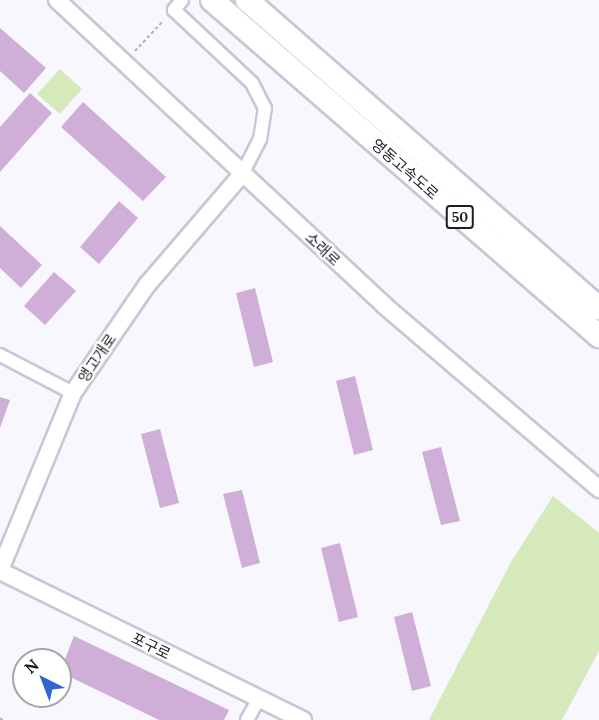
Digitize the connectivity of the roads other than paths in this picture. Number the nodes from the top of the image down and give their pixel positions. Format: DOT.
graph roads {
  1 [pos="57,0"];
  2 [pos="212,0"];
  3 [pos="248,0"];
  4 [pos="178,5"];
  5 [pos="242,174"];
  6 [pos="599,308"];
  7 [pos="599,336"];
  8 [pos="0,355"];
  9 [pos="73,393"];
  10 [pos="599,489"];
  11 [pos="0,570"];
  12 [pos="259,698"];
  13 [pos="247,720"];
  14 [pos="303,720"];
  1 -- 5 [label="street, 소래로"];
  2 -- 7 [label="highway, 영동고속도로 / 50"];
  3 -- 6 [label="highway, 영동고속도로 / 50"];
  4 -- 5 [label="street"];
  5 -- 9 [label="street, 앵고개로"];
  5 -- 10 [label="street, 소래로"];
  8 -- 9 [label="street"];
  9 -- 11 [label="street, 앵고개로"];
  11 -- 12 [label="street, 포구로"];
  12 -- 13 [label="street"];
  12 -- 14 [label="street, 포구로"];
}
